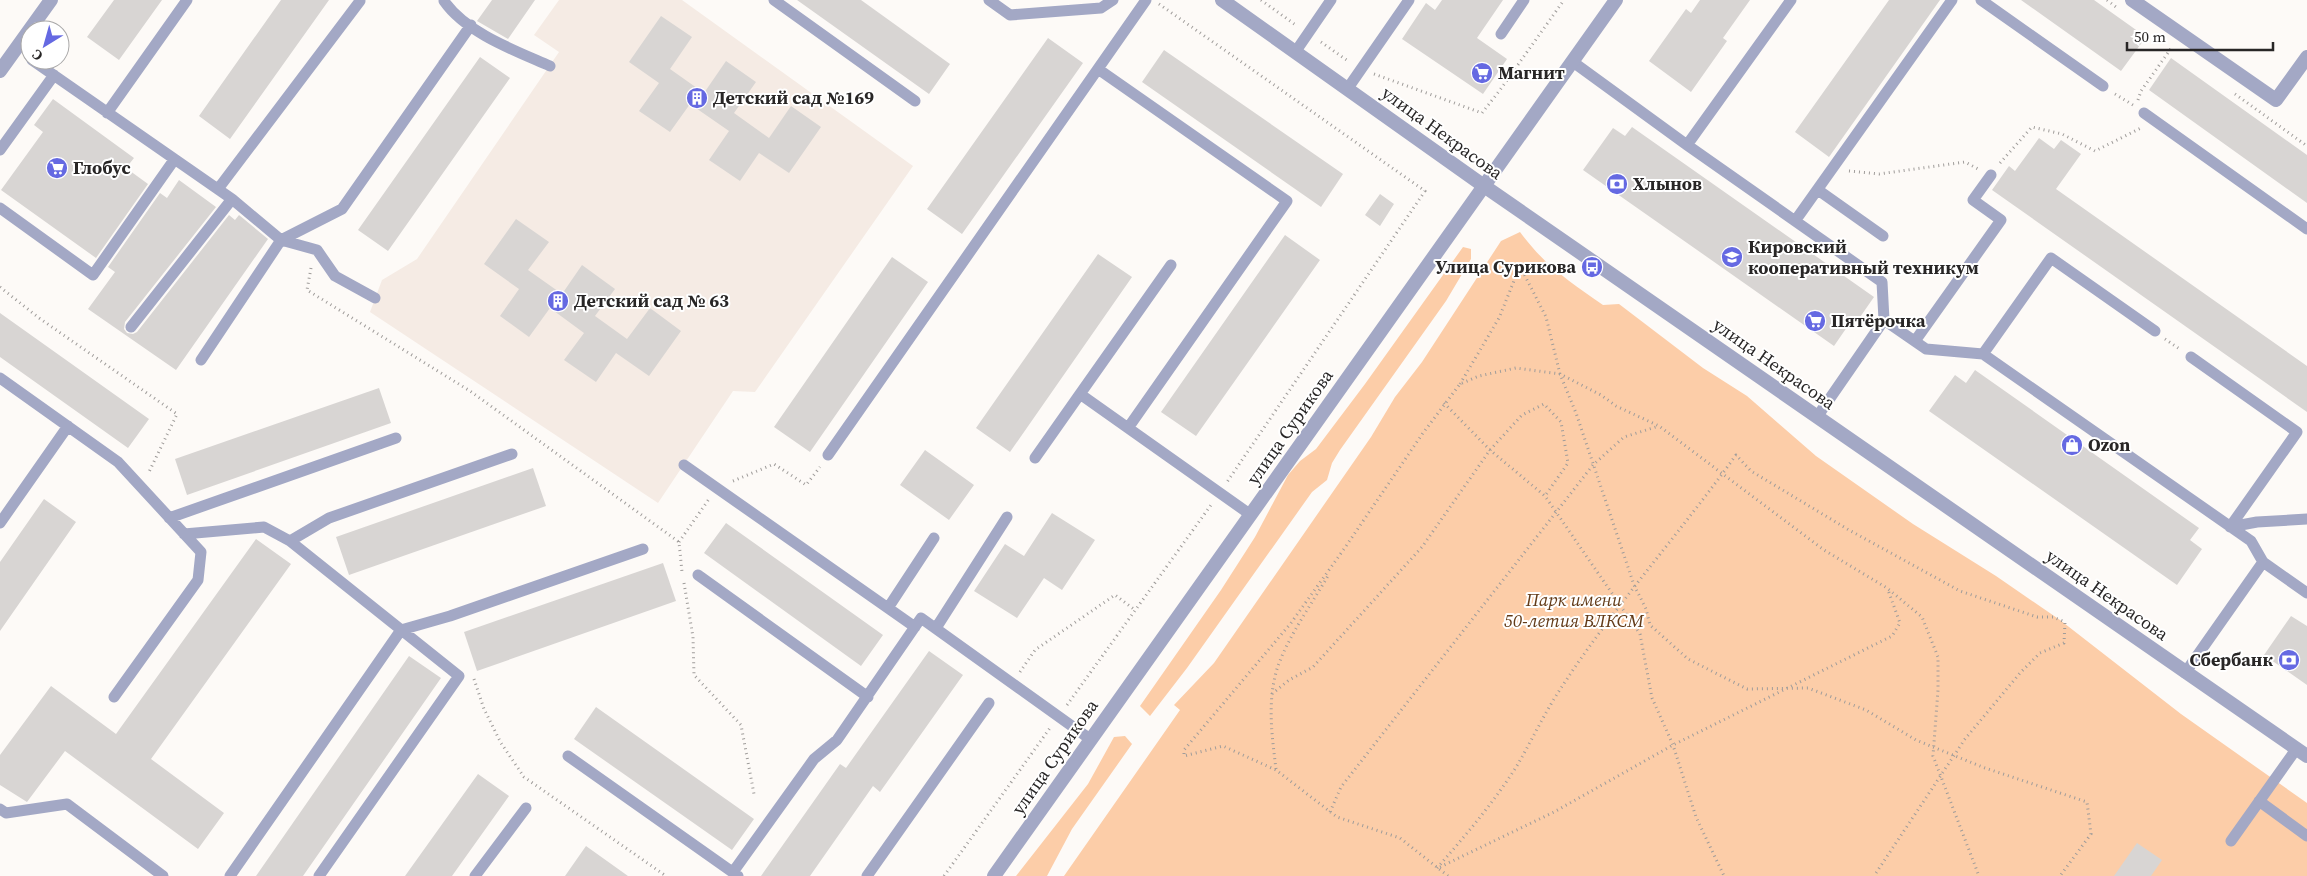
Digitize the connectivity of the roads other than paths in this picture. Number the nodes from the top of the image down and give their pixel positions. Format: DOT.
graph roads {
  1 [pos="51,0"];
  2 [pos="187,0"];
  3 [pos="444,0"];
  4 [pos="774,0"];
  5 [pos="989,0"];
  6 [pos="1113,0"];
  7 [pos="1146,0"];
  8 [pos="1222,0"];
  9 [pos="1331,0"];
  10 [pos="1409,0"];
  11 [pos="1524,0"];
  12 [pos="1616,0"];
  13 [pos="1791,0"];
  14 [pos="1952,0"];
  15 [pos="1981,0"];
  16 [pos="2132,0"];
  17 [pos="360,1"];
  18 [pos="471,25"];
  19 [pos="1501,34"];
  20 [pos="16,49"];
  21 [pos="1296,51"];
  22 [pos="20,52"];
  23 [pos="2307,57"];
  24 [pos="1573,62"];
  25 [pos="550,66"];
  26 [pos="1098,69"];
  27 [pos="47,70"];
  28 [pos="0,71"];
  29 [pos="54,75"];
  30 [pos="2103,86"];
  31 [pos="1348,88"];
  32 [pos="915,101"];
  33 [pos="107,113"];
  34 [pos="2144,113"];
  35 [pos="1687,145"];
  36 [pos="0,150"];
  37 [pos="174,160"];
  38 [pos="1991,175"];
  39 [pos="1484,186"];
  40 [pos="218,189"];
  41 [pos="1818,190"];
  42 [pos="232,198"];
  43 [pos="0,208"];
  44 [pos="1795,221"];
  45 [pos="2307,229"];
  46 [pos="1883,236"];
  47 [pos="281,240"];
  48 [pos="1171,264"];
  49 [pos="375,298"];
  50 [pos="1884,320"];
  51 [pos="131,327"];
  52 [pos="2155,331"];
  53 [pos="1915,341"];
  54 [pos="1983,354"];
  55 [pos="2191,357"];
  56 [pos="201,360"];
  57 [pos="0,378"];
  58 [pos="1080,394"];
  59 [pos="1817,417"];
  60 [pos="68,426"];
  61 [pos="1128,428"];
  62 [pos="2297,432"];
  63 [pos="396,438"];
  64 [pos="2307,439"];
  65 [pos="512,454"];
  66 [pos="828,455"];
  67 [pos="1036,458"];
  68 [pos="684,465"];
  69 [pos="1251,515"];
  70 [pos="1007,517"];
  71 [pos="169,518"];
  72 [pos="2307,518"];
  73 [pos="0,523"];
  74 [pos="2230,527"];
  75 [pos="184,534"];
  76 [pos="934,538"];
  77 [pos="290,541"];
  78 [pos="644,549"];
  79 [pos="2263,562"];
  80 [pos="698,575"];
  81 [pos="2307,594"];
  82 [pos="888,608"];
  83 [pos="915,627"];
  84 [pos="936,628"];
  85 [pos="401,630"];
  86 [pos="2185,673"];
  87 [pos="114,696"];
  88 [pos="868,697"];
  89 [pos="990,703"];
  90 [pos="1090,739"];
  91 [pos="2302,752"];
  92 [pos="568,756"];
  93 [pos="2259,802"];
  94 [pos="526,808"];
  95 [pos="0,809"];
  96 [pos="2307,836"];
  97 [pos="2231,841"];
  98 [pos="736,874"];
  99 [pos="163,876"];
  100 [pos="230,876"];
  101 [pos="319,876"];
  102 [pos="476,876"];
  103 [pos="867,876"];
  104 [pos="994,876"];
  1 -- 20 [label="street"];
  2 -- 33 [label="lane"];
  3 -- 18 [label="lane"];
  4 -- 32 [label="lane"];
  5 -- 6 [label="lane"];
  7 -- 26 [label="lane"];
  8 -- 21 [label="street, улица Некрасова"];
  9 -- 21 [label="lane"];
  10 -- 31 [label="lane"];
  11 -- 19 [label="lane"];
  12 -- 24 [label="street, улица Сурикова"];
  13 -- 35 [label="lane"];
  14 -- 41 [label="lane"];
  15 -- 30 [label="lane"];
  16 -- 23 [label="street"];
  17 -- 40 [label="lane"];
  18 -- 25 [label="lane"];
  18 -- 47 [label="lane"];
  20 -- 22 [label="lane"];
  20 -- 28 [label="street"];
  21 -- 31 [label="street, улица Некрасова"];
  24 -- 35 [label="lane"];
  24 -- 39 [label="street, улица Сурикова"];
  26 -- 61 [label="lane"];
  26 -- 66 [label="lane"];
  27 -- 29 [label="lane"];
  29 -- 33 [label="lane"];
  29 -- 36 [label="lane"];
  31 -- 39 [label="street, улица Некрасова"];
  33 -- 37 [label="lane"];
  34 -- 45 [label="lane"];
  35 -- 44 [label="lane"];
  37 -- 40 [label="lane"];
  37 -- 43 [label="lane"];
  38 -- 53 [label="lane"];
  39 -- 59 [label="street, улица Некрасова"];
  39 -- 69 [label="street, улица Сурикова"];
  40 -- 42 [label="lane"];
  41 -- 44 [label="lane"];
  41 -- 46 [label="lane"];
  42 -- 47 [label="lane"];
  42 -- 51 [label="lane"];
  44 -- 50 [label="lane"];
  47 -- 49 [label="lane"];
  47 -- 56 [label="lane"];
  48 -- 58 [label="lane"];
  50 -- 53 [label="lane"];
  50 -- 59 [label="lane"];
  52 -- 54 [label="lane"];
  53 -- 54 [label="lane"];
  54 -- 74 [label="lane"];
  55 -- 62 [label="lane"];
  57 -- 60 [label="lane"];
  58 -- 61 [label="lane"];
  58 -- 67 [label="lane"];
  59 -- 86 [label="street, улица Некрасова"];
  60 -- 71 [label="lane"];
  60 -- 73 [label="lane"];
  61 -- 69 [label="lane"];
  62 -- 64 [label="lane"];
  62 -- 74 [label="lane"];
  63 -- 71 [label="lane"];
  65 -- 77 [label="lane"];
  68 -- 82 [label="lane"];
  69 -- 90 [label="street, улица Сурикова"];
  70 -- 84 [label="lane"];
  71 -- 75 [label="lane"];
  72 -- 74 [label="lane"];
  74 -- 79 [label="lane"];
  75 -- 77 [label="lane"];
  75 -- 87 [label="lane"];
  76 -- 82 [label="lane"];
  77 -- 85 [label="lane"];
  78 -- 85 [label="lane"];
  79 -- 81 [label="lane"];
  79 -- 86 [label="lane"];
  80 -- 88 [label="lane"];
  82 -- 83 [label="lane"];
  83 -- 84 [label="lane"];
  83 -- 88 [label="lane"];
  84 -- 90 [label="lane"];
  85 -- 100 [label="lane"];
  85 -- 101 [label="lane"];
  86 -- 91 [label="street, улица Некрасова"];
  88 -- 98 [label="lane"];
  89 -- 103 [label="lane"];
  90 -- 104 [label="street, улица Сурикова"];
  91 -- 93 [label="lane"];
  92 -- 98 [label="lane"];
  93 -- 96 [label="lane"];
  93 -- 97 [label="lane"];
  94 -- 102 [label="lane"];
  95 -- 99 [label="lane"];
}
